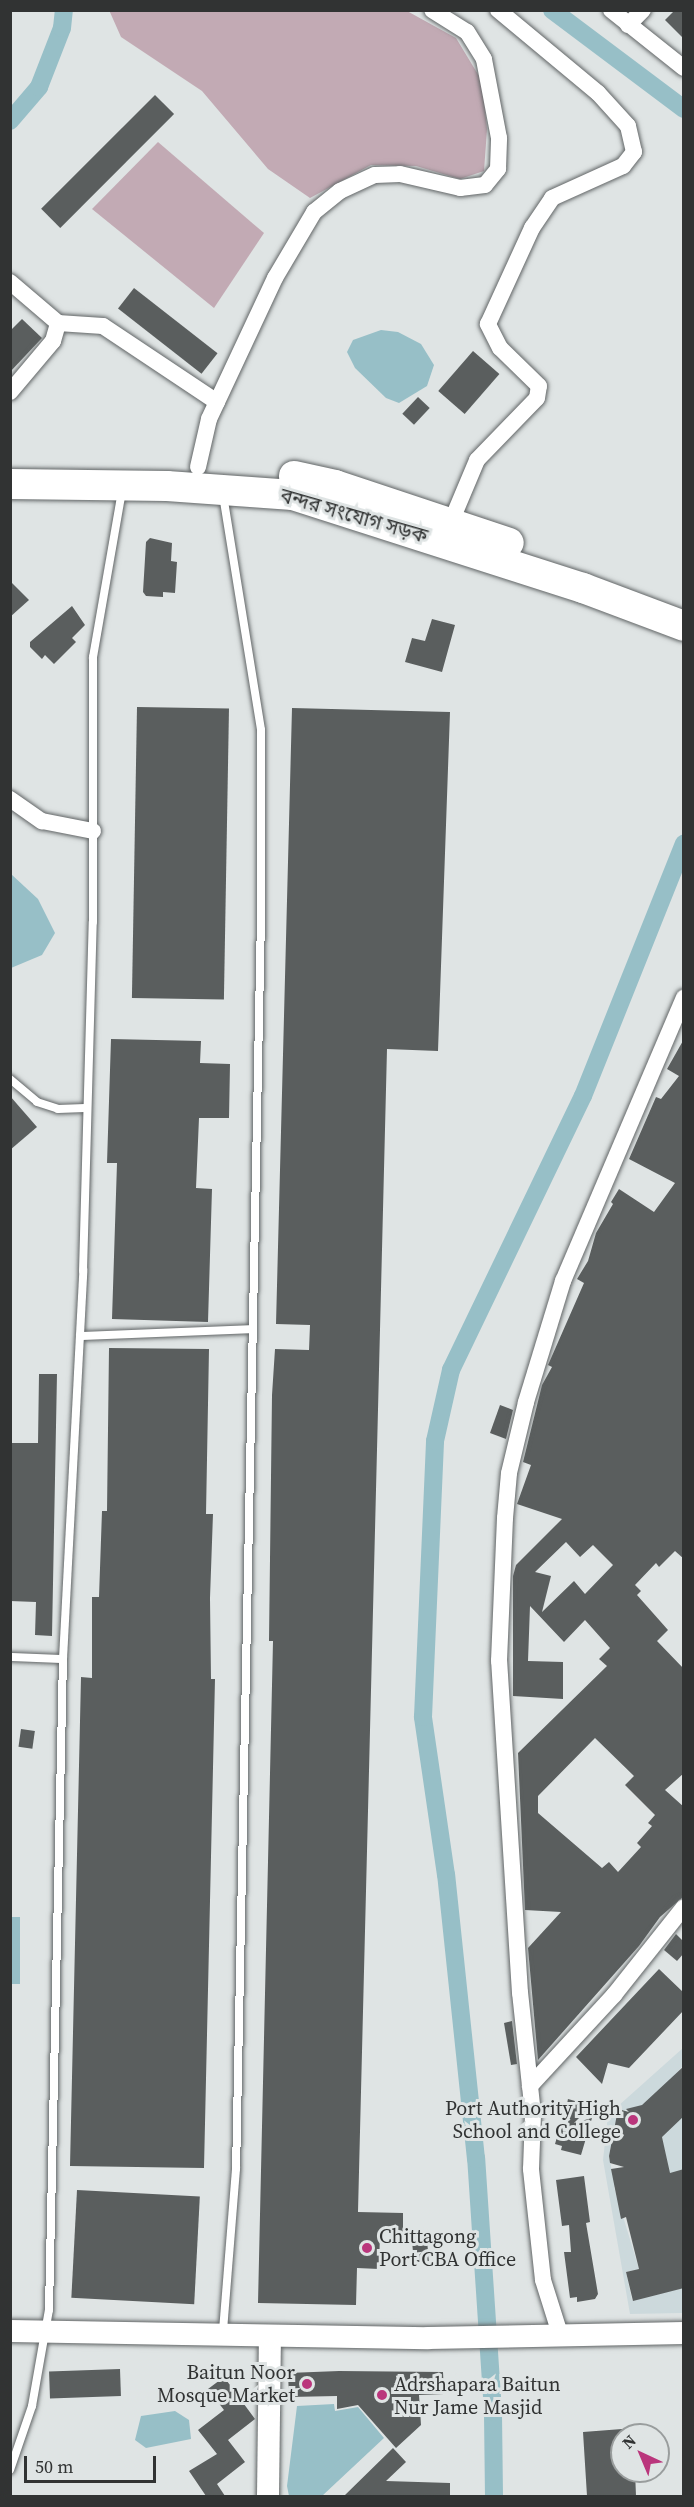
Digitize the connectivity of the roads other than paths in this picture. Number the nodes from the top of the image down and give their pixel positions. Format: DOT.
graph roads {
  1 [pos="432,10"];
  2 [pos="498,10"];
  3 [pos="612,10"];
  4 [pos="644,10"];
  5 [pos="628,25"];
  6 [pos="684,68"];
  7 [pos="14,290"];
  8 [pos="58,323"];
  9 [pos="10,392"];
  10 [pos="217,402"];
  11 [pos="198,467"];
  12 [pos="10,469"];
  13 [pos="10,484"];
  14 [pos="123,486"];
  15 [pos="222,489"];
  16 [pos="451,522"];
  17 [pos="645,601"];
  18 [pos="684,606"];
  19 [pos="684,626"];
  20 [pos="10,800"];
  21 [pos="93,831"];
  22 [pos="684,998"];
  23 [pos="10,1080"];
  24 [pos="86,1108"];
  25 [pos="251,1329"];
  26 [pos="80,1336"];
  27 [pos="10,1657"];
  28 [pos="63,1659"];
  29 [pos="684,1907"];
  30 [pos="530,2086"];
  31 [pos="10,2331"];
  32 [pos="44,2332"];
  33 [pos="684,2333"];
  34 [pos="555,2334"];
  35 [pos="223,2336"];
  36 [pos="270,2337"];
  37 [pos="10,2470"];
  38 [pos="268,2496"];
  1 -- 10 [label="street"];
  2 -- 16 [label="street"];
  3 -- 5 [label="street"];
  4 -- 5 [label="street"];
  5 -- 6 [label="street"];
  7 -- 8 [label="street"];
  8 -- 9 [label="street"];
  8 -- 10 [label="street"];
  10 -- 11 [label="street"];
  11 -- 12 [label="highway, বন্দর সংযোগ সড়ক"];
  11 -- 16 [label="highway, বন্দর সংযোগ সড়ক"];
  13 -- 14 [label="highway, বন্দর সংযোগ সড়ক"];
  14 -- 15 [label="highway, বন্দর সংযোগ সড়ক"];
  14 -- 21 [label="lane"];
  15 -- 17 [label="highway, বন্দর সংযোগ সড়ক"];
  15 -- 25 [label="lane"];
  16 -- 17 [label="highway, বন্দর সংযোগ সড়ক"];
  17 -- 18 [label="highway, বন্দর সংযোগ সড়ক"];
  17 -- 19 [label="highway, বন্দর সংযোগ সড়ক"];
  20 -- 21 [label="street"];
  21 -- 24 [label="lane"];
  22 -- 30 [label="street"];
  23 -- 24 [label="lane"];
  24 -- 26 [label="lane"];
  25 -- 26 [label="lane"];
  25 -- 35 [label="lane"];
  26 -- 28 [label="lane"];
  27 -- 28 [label="lane"];
  28 -- 32 [label="lane"];
  29 -- 30 [label="street"];
  30 -- 34 [label="street"];
  31 -- 32 [label="street"];
  32 -- 35 [label="street"];
  32 -- 37 [label="lane"];
  33 -- 34 [label="street"];
  34 -- 36 [label="street"];
  35 -- 36 [label="street"];
  36 -- 38 [label="street"];
}
